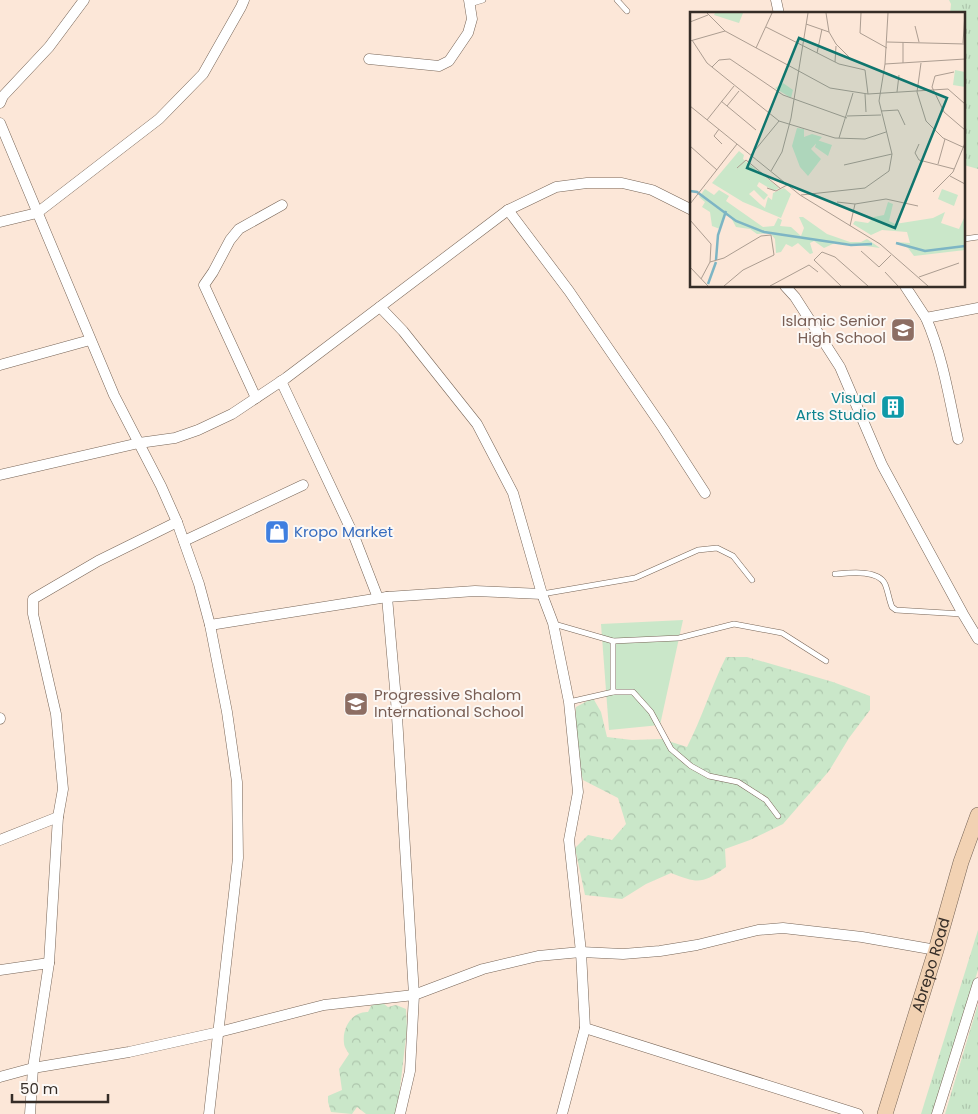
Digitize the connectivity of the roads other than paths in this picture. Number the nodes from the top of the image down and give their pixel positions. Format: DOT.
graph roads {
  1 [pos="84,0"];
  2 [pos="244,0"];
  3 [pos="483,0"];
  4 [pos="617,0"];
  5 [pos="470,2"];
  6 [pos="627,11"];
  7 [pos="369,59"];
  8 [pos="0,103"];
  9 [pos="0,124"];
  10 [pos="282,205"];
  11 [pos="690,209"];
  12 [pos="508,210"];
  13 [pos="37,213"];
  14 [pos="0,222"];
  15 [pos="787,288"];
  16 [pos="906,288"];
  17 [pos="380,308"];
  18 [pos="978,308"];
  19 [pos="926,318"];
  20 [pos="90,340"];
  21 [pos="0,366"];
  22 [pos="281,381"];
  23 [pos="256,398"];
  24 [pos="958,439"];
  25 [pos="139,443"];
  26 [pos="0,475"];
  27 [pos="303,486"];
  28 [pos="705,493"];
  29 [pos="176,522"];
  30 [pos="184,541"];
  31 [pos="835,574"];
  32 [pos="752,580"];
  33 [pos="542,594"];
  34 [pos="383,597"];
  35 [pos="962,614"];
  36 [pos="554,624"];
  37 [pos="210,625"];
  38 [pos="978,639"];
  39 [pos="613,640"];
  40 [pos="826,661"];
  41 [pos="614,692"];
  42 [pos="569,702"];
  43 [pos="978,815"];
  44 [pos="778,816"];
  45 [pos="58,817"];
  46 [pos="0,840"];
  47 [pos="936,950"];
  48 [pos="581,952"];
  49 [pos="49,963"];
  50 [pos="0,970"];
  51 [pos="978,983"];
  52 [pos="414,995"];
  53 [pos="585,1028"];
  54 [pos="219,1032"];
  55 [pos="33,1068"];
  56 [pos="0,1078"];
  57 [pos="30,1114"];
  58 [pos="209,1114"];
  59 [pos="400,1114"];
  60 [pos="562,1114"];
  61 [pos="858,1114"];
  62 [pos="885,1114"];
  63 [pos="937,1114"];
  1 -- 8 [label="street"];
  2 -- 13 [label="street"];
  3 -- 5 [label="lane"];
  4 -- 6 [label="lane"];
  5 -- 7 [label="street"];
  9 -- 13 [label="street"];
  10 -- 23 [label="street"];
  11 -- 12 [label="street"];
  12 -- 17 [label="street"];
  12 -- 28 [label="street"];
  13 -- 14 [label="street"];
  13 -- 20 [label="street"];
  15 -- 35 [label="street"];
  16 -- 19 [label="street"];
  17 -- 22 [label="street"];
  17 -- 33 [label="street"];
  18 -- 19 [label="street"];
  19 -- 24 [label="street"];
  20 -- 21 [label="street"];
  20 -- 25 [label="street"];
  22 -- 23 [label="street"];
  22 -- 34 [label="street"];
  23 -- 25 [label="street"];
  25 -- 26 [label="street"];
  25 -- 29 [label="street"];
  27 -- 30 [label="street"];
  29 -- 30 [label="street"];
  29 -- 45 [label="street"];
  30 -- 37 [label="street"];
  31 -- 35 [label="lane"];
  32 -- 33 [label="lane"];
  33 -- 34 [label="street"];
  33 -- 36 [label="street"];
  34 -- 37 [label="street"];
  34 -- 52 [label="street"];
  35 -- 38 [label="street"];
  36 -- 39 [label="lane"];
  36 -- 42 [label="street"];
  37 -- 54 [label="street"];
  39 -- 40 [label="lane"];
  39 -- 41 [label="lane"];
  41 -- 42 [label="lane"];
  41 -- 44 [label="lane"];
  42 -- 48 [label="street"];
  43 -- 47 [label="main road, Abrepo Road"];
  45 -- 46 [label="street"];
  45 -- 49 [label="street"];
  47 -- 48 [label="street"];
  47 -- 62 [label="main road, Abrepo Road"];
  48 -- 52 [label="street"];
  48 -- 53 [label="street"];
  49 -- 50 [label="street"];
  49 -- 55 [label="street"];
  51 -- 63 [label="street"];
  52 -- 54 [label="street"];
  52 -- 59 [label="street"];
  53 -- 60 [label="street"];
  53 -- 61 [label="street"];
  54 -- 55 [label="street"];
  54 -- 58 [label="street"];
  55 -- 56 [label="street"];
  55 -- 57 [label="street"];
}
